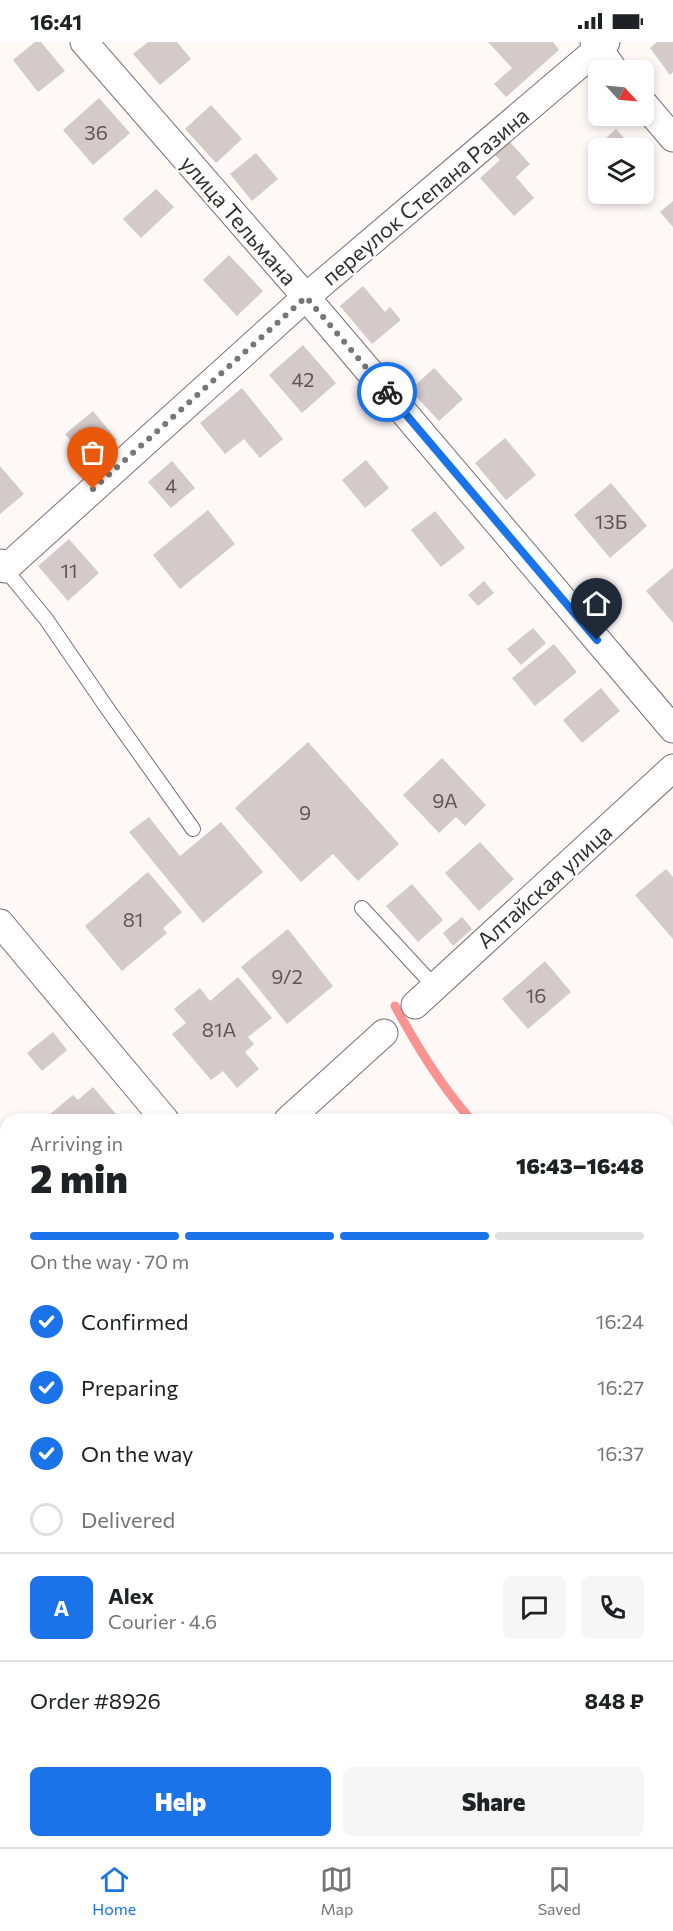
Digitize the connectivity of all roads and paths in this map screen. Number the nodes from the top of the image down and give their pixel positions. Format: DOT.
graph roads {
  1 [pos="84,42"];
  2 [pos="599,44"];
  3 [pos="608,60"];
  4 [pos="654,116"];
  5 [pos="673,138"];
  6 [pos="306,297"];
  7 [pos="2,566"];
  8 [pos="673,729"];
  9 [pos="673,768"];
  10 [pos="193,829"];
  11 [pos="363,908"];
  12 [pos="0,923"];
  13 [pos="434,986"];
  14 [pos="415,1005"];
  15 [pos="384,1033"];
  16 [pos="160,1114"];
  17 [pos="295,1114"];
  1 -- 6 [label="street, улица Тельмана"];
  2 -- 3 [label="street"];
  2 -- 6 [label="street, переулок Степана Разина"];
  4 -- 5 [label="street"];
  6 -- 7 [label="street, переулок Степана Разина"];
  6 -- 8 [label="street, улица Тельмана"];
  7 -- 10 [label="lane"];
  9 -- 13 [label="street, Алтайская улица"];
  11 -- 13 [label="lane"];
  12 -- 16 [label="street"];
  13 -- 14 [label="street, Алтайская улица"];
  15 -- 17 [label="street"];
}
